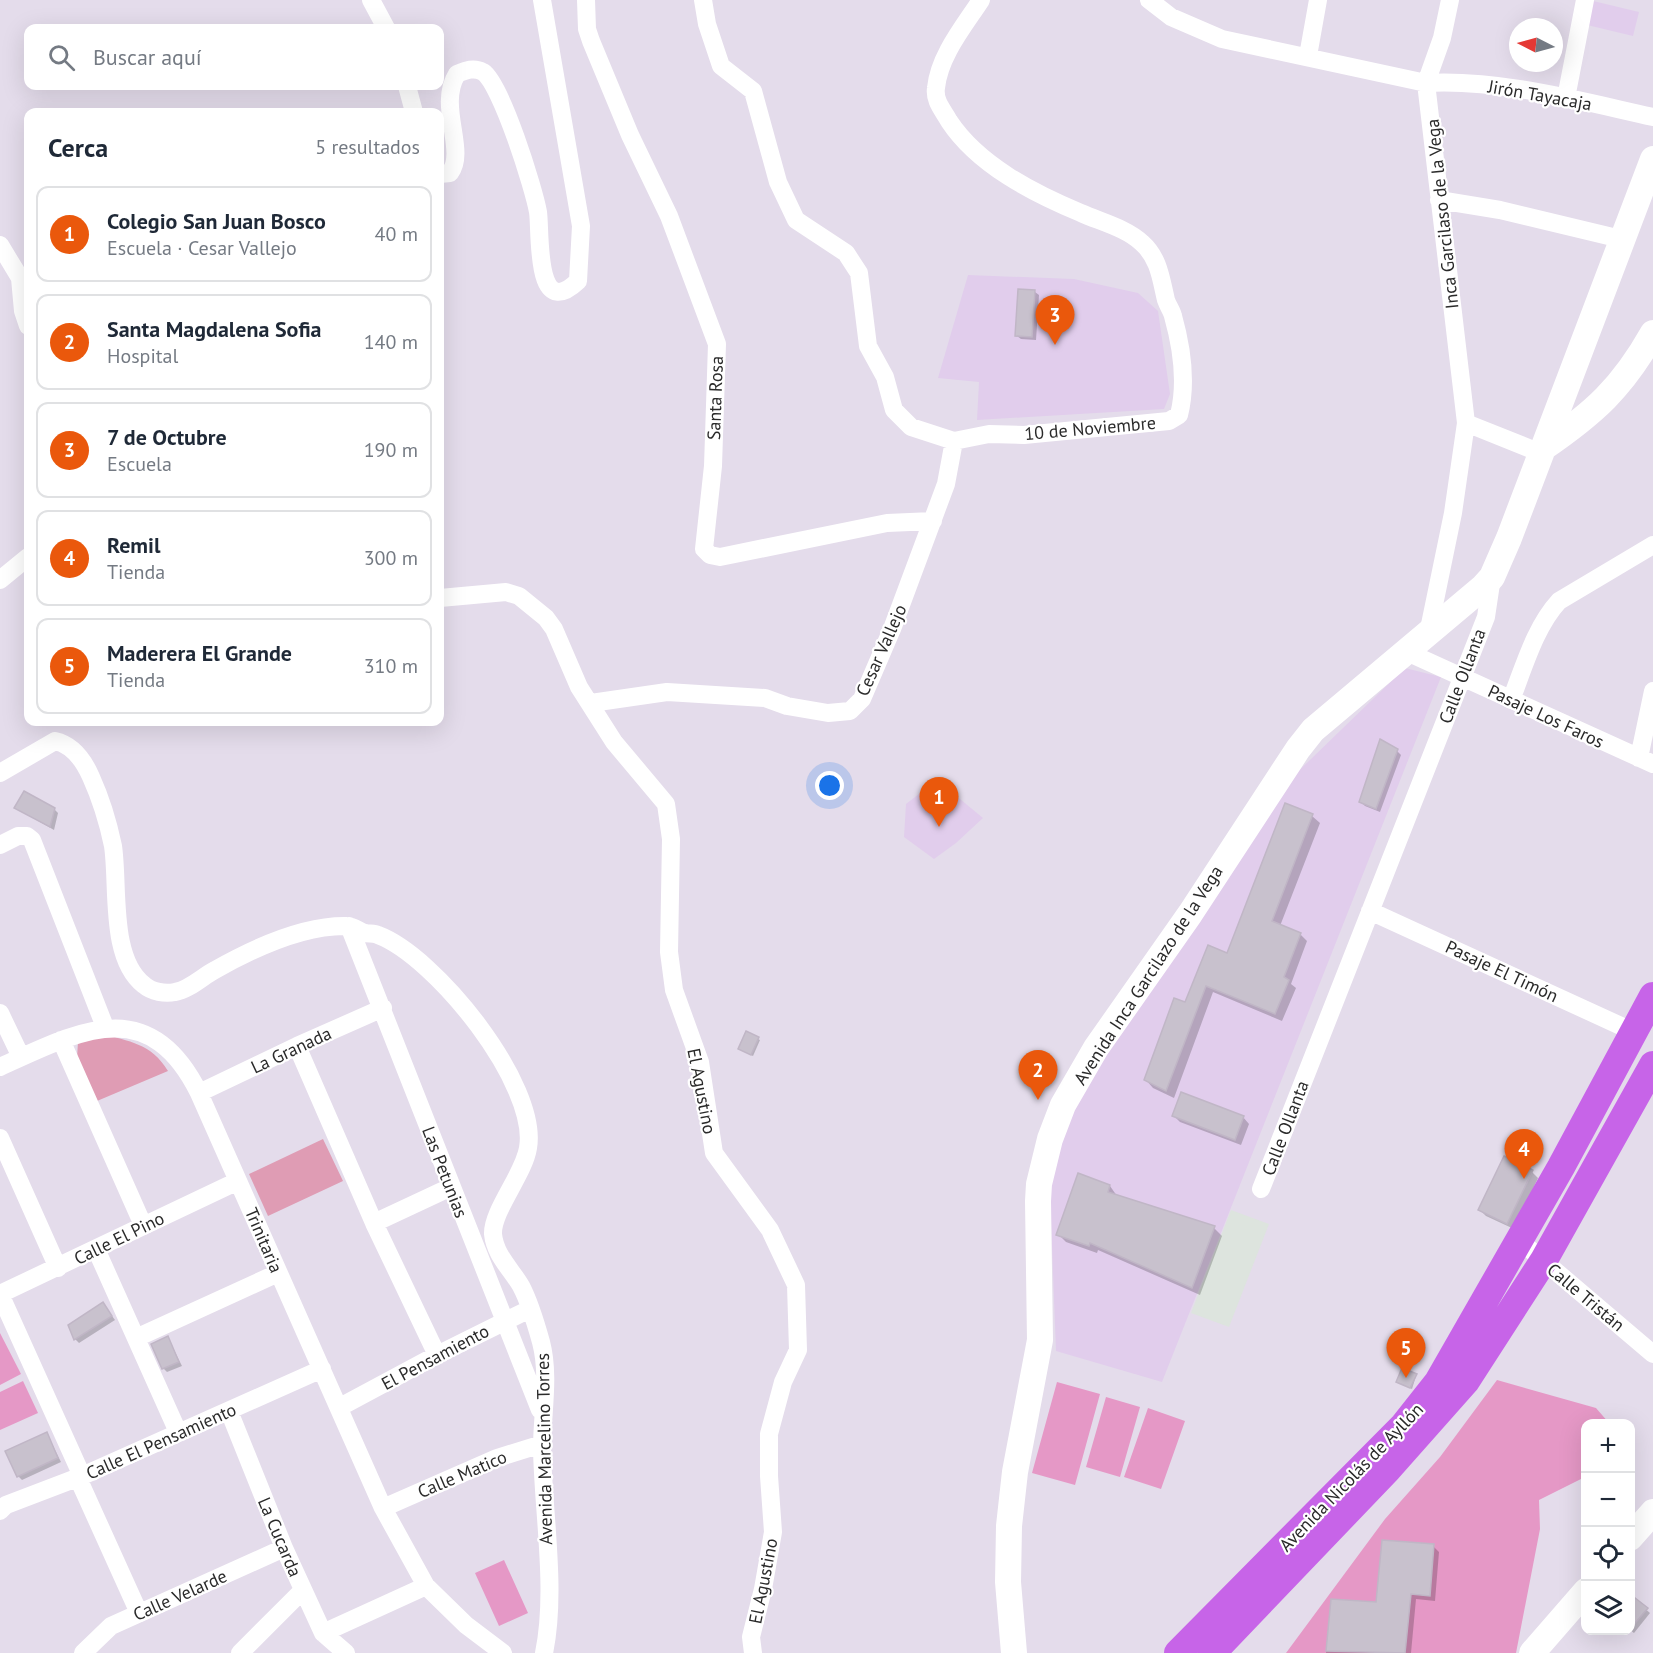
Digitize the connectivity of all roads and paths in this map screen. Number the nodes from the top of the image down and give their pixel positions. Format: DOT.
graph roads {
  1 [pos="371,0"];
  2 [pos="542,0"];
  3 [pos="586,0"];
  4 [pos="703,0"];
  5 [pos="981,0"];
  6 [pos="1149,0"];
  7 [pos="1318,0"];
  8 [pos="1449,0"];
  9 [pos="1585,0"];
  10 [pos="1171,8"];
  11 [pos="384,24"];
  12 [pos="1308,56"];
  13 [pos="1426,83"];
  14 [pos="408,90"];
  15 [pos="1566,98"];
  16 [pos="413,108"];
  17 [pos="1653,117"];
  18 [pos="1653,159"];
  19 [pos="444,174"];
  20 [pos="1439,200"];
  21 [pos="1621,239"];
  22 [pos="0,245"];
  23 [pos="24,314"];
  24 [pos="1653,333"];
  25 [pos="1466,423"];
  26 [pos="954,441"];
  27 [pos="1542,451"];
  28 [pos="933,521"];
  29 [pos="1653,545"];
  30 [pos="24,560"];
  31 [pos="1492,577"];
  32 [pos="0,580"];
  33 [pos="444,597"];
  34 [pos="1428,634"];
  35 [pos="1407,652"];
  36 [pos="1462,677"];
  37 [pos="1653,691"];
  38 [pos="1511,699"];
  39 [pos="591,703"];
  40 [pos="1646,761"];
  41 [pos="0,773"];
  42 [pos="0,845"];
  43 [pos="1370,911"];
  44 [pos="350,926"];
  45 [pos="1653,996"];
  46 [pos="383,1008"];
  47 [pos="0,1013"];
  48 [pos="105,1027"];
  49 [pos="1634,1032"];
  50 [pos="61,1040"];
  51 [pos="297,1046"];
  52 [pos="21,1057"];
  53 [pos="1653,1065"];
  54 [pos="0,1067"];
  55 [pos="199,1093"];
  56 [pos="0,1138"];
  57 [pos="7,1171"];
  58 [pos="238,1181"];
  59 [pos="451,1187"];
  60 [pos="1261,1189"];
  61 [pos="374,1223"];
  62 [pos="143,1225"];
  63 [pos="1520,1240"];
  64 [pos="96,1249"];
  65 [pos="1544,1260"];
  66 [pos="58,1268"];
  67 [pos="278,1273"];
  68 [pos="0,1294"];
  69 [pos="530,1309"];
  70 [pos="505,1321"];
  71 [pos="136,1338"];
  72 [pos="1653,1354"];
  73 [pos="437,1355"];
  74 [pos="322,1370"];
  75 [pos="340,1407"];
  76 [pos="229,1411"];
  77 [pos="543,1417"];
  78 [pos="178,1432"];
  79 [pos="542,1444"];
  80 [pos="80,1477"];
  81 [pos="2,1505"];
  82 [pos="383,1508"];
  83 [pos="1653,1512"];
  84 [pos="1635,1532"];
  85 [pos="284,1548"];
  86 [pos="426,1586"];
  87 [pos="303,1590"];
  88 [pos="1581,1597"];
  89 [pos="139,1613"];
  90 [pos="323,1633"];
  91 [pos="83,1653"];
  92 [pos="240,1653"];
  93 [pos="346,1653"];
  94 [pos="502,1653"];
  95 [pos="544,1653"];
  96 [pos="753,1653"];
  97 [pos="1014,1653"];
  98 [pos="1178,1653"];
  99 [pos="1212,1653"];
  100 [pos="1532,1653"];
  1 -- 11 [label="street"];
  2 -- 19 [label="street"];
  3 -- 28 [label="street, Santa Rosa"];
  4 -- 26 [label="street"];
  5 -- 26 [label="street, 10 de Noviembre"];
  6 -- 10 [label="street"];
  7 -- 12 [label="street"];
  8 -- 13 [label="street"];
  9 -- 15 [label="street"];
  10 -- 12 [label="street"];
  12 -- 13 [label="street"];
  13 -- 15 [label="street, Jirón Tayacaja"];
  13 -- 20 [label="street, Inca Garcilaso de la Vega"];
  14 -- 16 [label="street"];
  15 -- 17 [label="street, Jirón Tayacaja"];
  18 -- 21 [label="street, Calle Ollanta"];
  20 -- 21 [label="street"];
  20 -- 25 [label="street, Inca Garcilaso de la Vega"];
  21 -- 27 [label="street, Calle Ollanta"];
  22 -- 23 [label="street"];
  24 -- 27 [label="street"];
  25 -- 27 [label="street"];
  25 -- 34 [label="street, Inca Garcilaso de la Vega"];
  26 -- 28 [label="street, Cesar Vallejo"];
  27 -- 31 [label="street, Calle Ollanta"];
  28 -- 39 [label="street, Cesar Vallejo"];
  29 -- 38 [label="street"];
  30 -- 32 [label="street"];
  31 -- 34 [label="street, Avenida Inca Garcilazo de la Vega"];
  31 -- 36 [label="street, Calle Ollanta"];
  33 -- 39 [label="street, El Agustino"];
  34 -- 35 [label="street, Avenida Inca Garcilazo de la Vega"];
  35 -- 36 [label="street, Pasaje Los Faros"];
  35 -- 97 [label="street, Avenida Inca Garcilazo de la Vega"];
  36 -- 38 [label="street, Pasaje Los Faros"];
  36 -- 43 [label="street, Calle Ollanta"];
  37 -- 40 [label="street"];
  38 -- 40 [label="street, Pasaje Los Faros"];
  39 -- 96 [label="street, El Agustino"];
  41 -- 44 [label="street, Avenida Marcelino Torres"];
  42 -- 48 [label="street"];
  43 -- 49 [label="street, Pasaje El Timón"];
  43 -- 60 [label="street, Calle Ollanta"];
  44 -- 46 [label="street, Las Petunias"];
  44 -- 69 [label="street, Avenida Marcelino Torres"];
  45 -- 49 [label="main road, Avenida Nicolás de Ayllón"];
  46 -- 51 [label="street, La Granada"];
  46 -- 59 [label="street, Las Petunias"];
  47 -- 52 [label="street"];
  48 -- 50 [label="street"];
  48 -- 55 [label="street, Trinitaria"];
  49 -- 63 [label="main road, Avenida Nicolás de Ayllón"];
  50 -- 52 [label="street"];
  50 -- 62 [label="street"];
  51 -- 55 [label="street, La Granada"];
  51 -- 61 [label="street"];
  52 -- 54 [label="street"];
  53 -- 65 [label="main road, Avenida Nicolás de Ayllón"];
  55 -- 58 [label="street, Trinitaria"];
  56 -- 57 [label="street"];
  57 -- 66 [label="street"];
  58 -- 62 [label="street, Calle El Pino"];
  58 -- 67 [label="street, Trinitaria"];
  59 -- 61 [label="street"];
  59 -- 70 [label="street, Las Petunias"];
  61 -- 73 [label="street"];
  62 -- 64 [label="street, Calle El Pino"];
  63 -- 65 [label="street, Calle Tristán"];
  63 -- 98 [label="main road, Avenida Nicolás de Ayllón"];
  64 -- 66 [label="street, Calle El Pino"];
  64 -- 71 [label="street"];
  65 -- 72 [label="street, Calle Tristán"];
  65 -- 99 [label="main road, Avenida Nicolás de Ayllón"];
  66 -- 68 [label="street, Calle El Pino"];
  67 -- 71 [label="street"];
  67 -- 74 [label="street, Trinitaria"];
  68 -- 80 [label="street"];
  69 -- 70 [label="street, El Pensamiento"];
  69 -- 77 [label="street, Avenida Marcelino Torres"];
  70 -- 73 [label="street, El Pensamiento"];
  70 -- 77 [label="street, Las Petunias"];
  71 -- 78 [label="street"];
  73 -- 75 [label="street, El Pensamiento"];
  74 -- 75 [label="street, Trinitaria"];
  74 -- 76 [label="street, Calle El Pensamiento"];
  75 -- 82 [label="street, Trinitaria"];
  76 -- 78 [label="street, Calle El Pensamiento"];
  76 -- 85 [label="street, La Cucarda"];
  77 -- 79 [label="street, Avenida Marcelino Torres"];
  78 -- 80 [label="street, Calle El Pensamiento"];
  79 -- 82 [label="street, Calle Matico"];
  79 -- 95 [label="street, Avenida Marcelino Torres"];
  80 -- 81 [label="street, Calle El Pensamiento"];
  80 -- 89 [label="street"];
  82 -- 86 [label="street, Trinitaria"];
  83 -- 84 [label="street"];
  85 -- 87 [label="street, La Cucarda"];
  85 -- 89 [label="street, Calle Velarde"];
  86 -- 90 [label="street"];
  86 -- 94 [label="street, Trinitaria"];
  87 -- 90 [label="street, La Cucarda"];
  87 -- 92 [label="street"];
  88 -- 100 [label="street"];
  89 -- 91 [label="street, Calle Velarde"];
  90 -- 93 [label="street, La Cucarda"];
}
